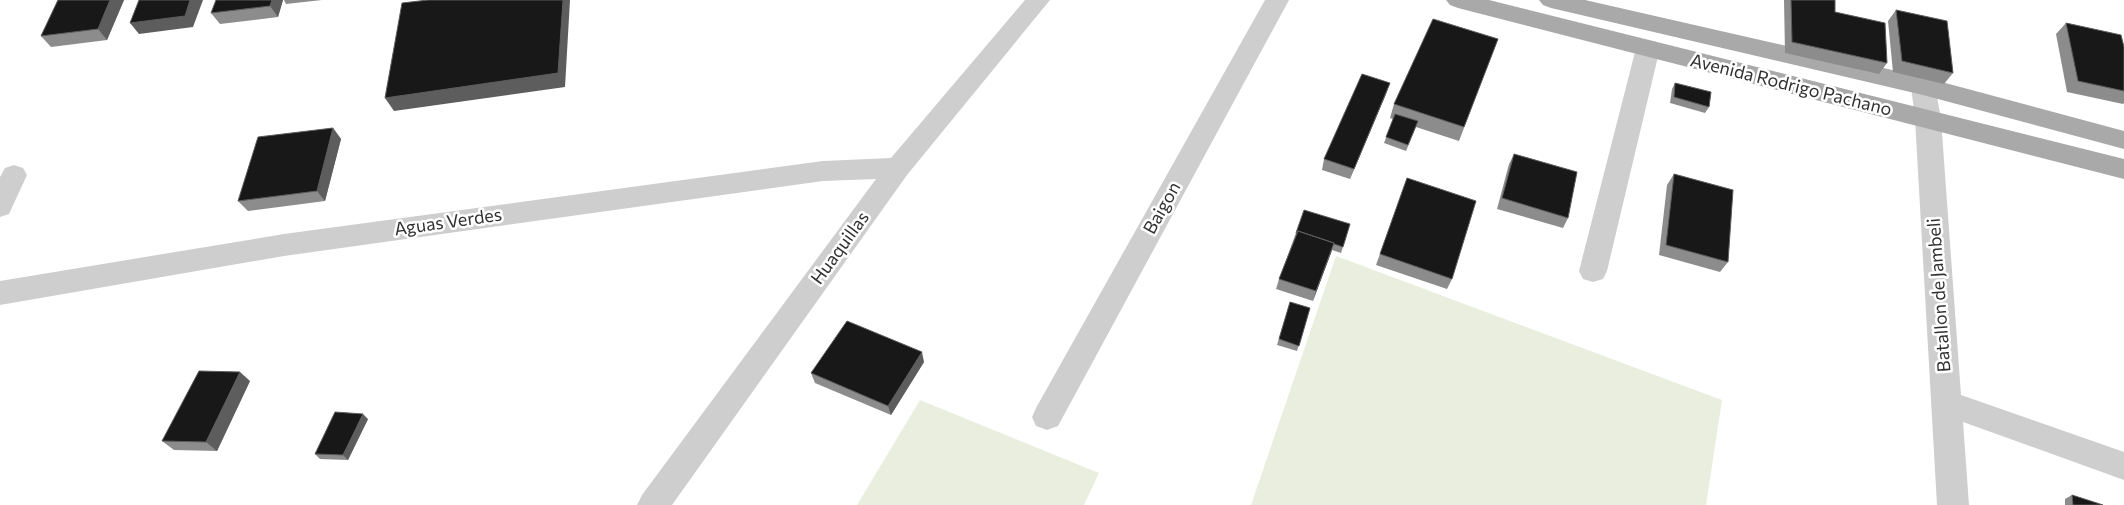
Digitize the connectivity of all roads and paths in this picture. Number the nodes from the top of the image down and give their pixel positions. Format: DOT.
graph roads {
  1 [pos="1038,0"];
  2 [pos="1277,0"];
  3 [pos="1458,0"];
  4 [pos="1551,0"];
  5 [pos="1648,48"];
  6 [pos="1923,86"];
  7 [pos="1928,120"];
  8 [pos="2124,140"];
  9 [pos="898,168"];
  10 [pos="2124,169"];
  11 [pos="14,175"];
  12 [pos="0,207"];
  13 [pos="1593,271"];
  14 [pos="0,293"];
  15 [pos="1946,403"];
  16 [pos="1046,417"];
  17 [pos="2124,466"];
  18 [pos="653,505"];
  19 [pos="1953,505"];
  1 -- 9 [label="street, Huaquillas"];
  2 -- 16 [label="street, Baigon"];
  3 -- 5 [label="main road, Avenida Rodrigo Pachano"];
  4 -- 6 [label="main road, Avenida Rodrigo Pachano"];
  5 -- 7 [label="main road, Avenida Rodrigo Pachano"];
  5 -- 13 [label="street"];
  6 -- 7 [label="street, Batallon de Jambeli"];
  6 -- 8 [label="main road, Avenida Rodrigo Pachano"];
  7 -- 10 [label="main road, Avenida Rodrigo Pachano"];
  7 -- 15 [label="street, Batallon de Jambeli"];
  9 -- 14 [label="street, Aguas Verdes"];
  9 -- 18 [label="street, Huaquillas"];
  11 -- 12 [label="street"];
  15 -- 17 [label="street"];
  15 -- 19 [label="street, Batallon de Jambeli"];
}
